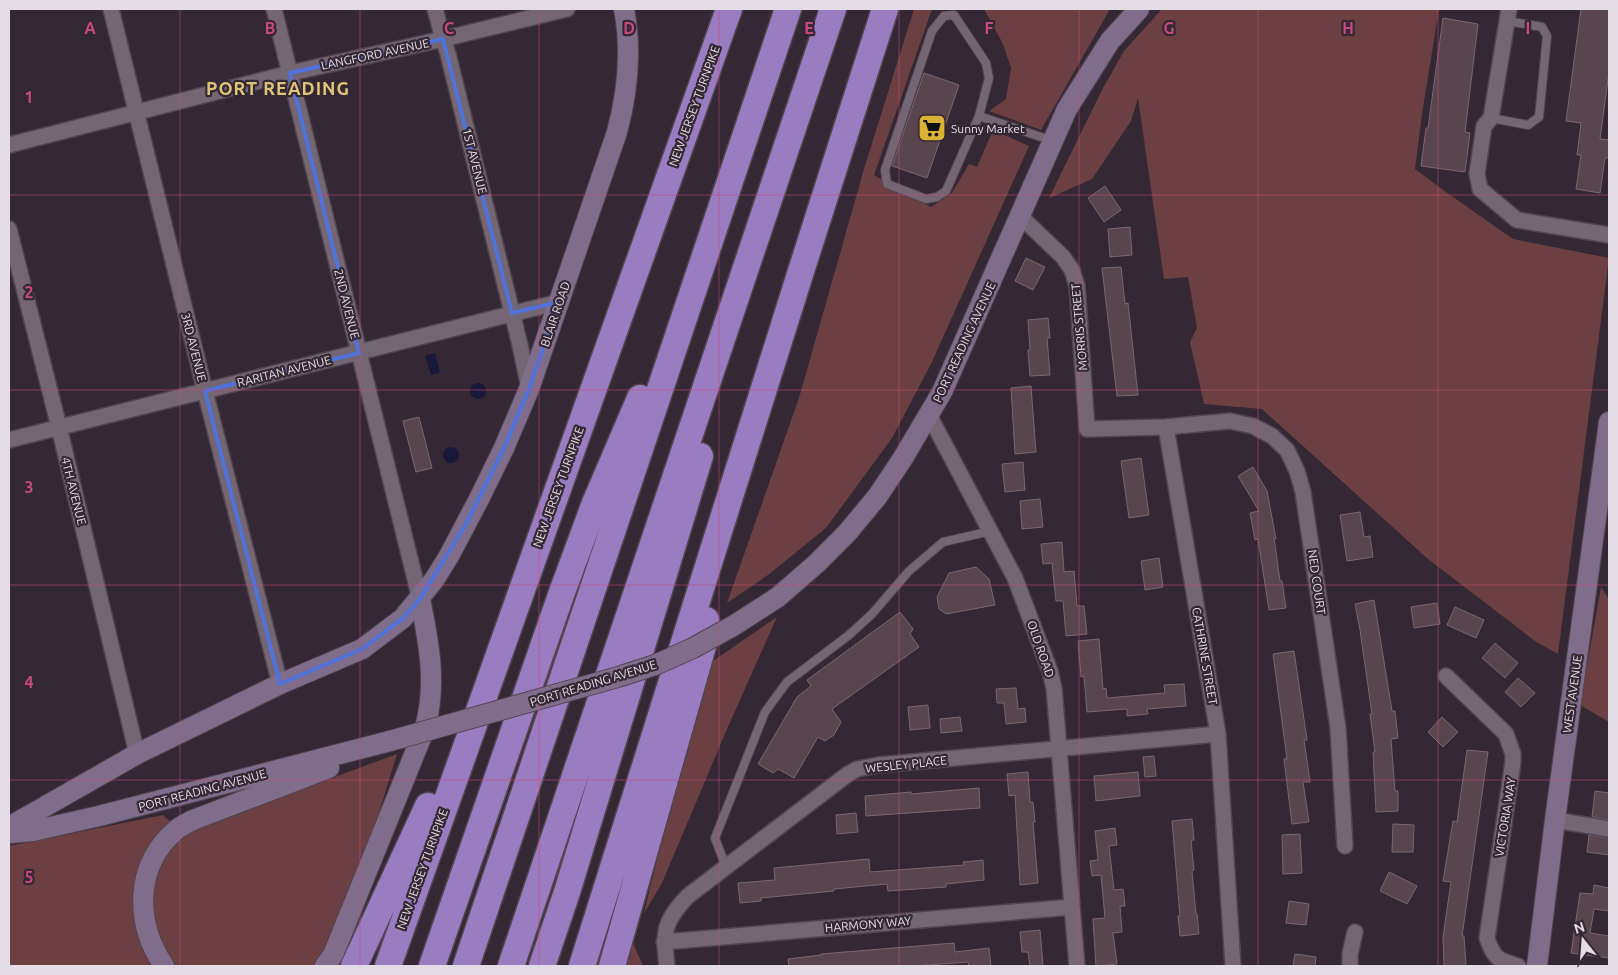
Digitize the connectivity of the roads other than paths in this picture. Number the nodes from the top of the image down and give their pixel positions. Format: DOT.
graph roads {
  1 [pos="111,9"];
  2 [pos="274,9"];
  3 [pos="435,9"];
  4 [pos="566,9"];
  5 [pos="624,9"];
  6 [pos="729,9"];
  7 [pos="788,9"];
  8 [pos="833,9"];
  9 [pos="885,9"];
  10 [pos="1139,9"];
  11 [pos="1508,15"];
  12 [pos="443,39"];
  13 [pos="290,73"];
  14 [pos="811,75"];
  15 [pos="136,112"];
  16 [pos="979,116"];
  17 [pos="1491,118"];
  18 [pos="1053,141"];
  19 [pos="9,144"];
  20 [pos="1020,216"];
  21 [pos="9,230"];
  22 [pos="1609,235"];
  23 [pos="707,249"];
  24 [pos="559,302"];
  25 [pos="512,313"];
  26 [pos="359,353"];
  27 [pos="529,389"];
  28 [pos="205,391"];
  29 [pos="929,415"];
  30 [pos="1609,422"];
  31 [pos="1166,427"];
  32 [pos="59,428"];
  33 [pos="9,440"];
  34 [pos="990,531"];
  35 [pos="704,576"];
  36 [pos="420,599"];
  37 [pos="514,611"];
  38 [pos="1446,676"];
  39 [pos="280,684"];
  40 [pos="1218,734"];
  41 [pos="390,741"];
  42 [pos="1059,749"];
  43 [pos="137,754"];
  44 [pos="1554,820"];
  45 [pos="9,827"];
  46 [pos="1609,829"];
  47 [pos="9,833"];
  48 [pos="1345,846"];
  49 [pos="726,868"];
  50 [pos="1072,907"];
  51 [pos="1354,932"];
  52 [pos="664,942"];
  53 [pos="164,966"];
  54 [pos="325,966"];
  55 [pos="354,966"];
  56 [pos="388,966"];
  57 [pos="432,966"];
  58 [pos="466,966"];
  59 [pos="511,966"];
  60 [pos="542,966"];
  61 [pos="582,966"];
  62 [pos="612,966"];
  63 [pos="667,966"];
  64 [pos="1077,966"];
  65 [pos="1233,966"];
  66 [pos="1350,966"];
  67 [pos="1518,966"];
  68 [pos="1537,966"];
  1 -- 15 [label="street, 3RD AVENUE"];
  2 -- 13 [label="street, 2ND AVENUE"];
  3 -- 12 [label="street, 1ST AVENUE"];
  4 -- 12 [label="street, LANGFORD AVENUE"];
  5 -- 24 [label="main road, BLAIR ROAD"];
  6 -- 37 [label="highway, NEW JERSEY TURNPIKE"];
  7 -- 23 [label="highway"];
  8 -- 14 [label="highway"];
  9 -- 35 [label="highway"];
  10 -- 18 [label="main road, PORT READING AVENUE"];
  11 -- 17 [label="street"];
  11 -- 17 [label="lane"];
  12 -- 13 [label="street, LANGFORD AVENUE"];
  12 -- 25 [label="street, 1ST AVENUE"];
  13 -- 15 [label="street, LANGFORD AVENUE"];
  13 -- 26 [label="street, 2ND AVENUE"];
  14 -- 59 [label="highway"];
  14 -- 60 [label="highway"];
  15 -- 19 [label="street, LANGFORD AVENUE"];
  15 -- 28 [label="street, 3RD AVENUE"];
  16 -- 16 [label="lane"];
  16 -- 18 [label="lane"];
  17 -- 22 [label="street"];
  18 -- 20 [label="main road, PORT READING AVENUE"];
  20 -- 29 [label="main road, PORT READING AVENUE"];
  20 -- 31 [label="street, MORRIS STREET"];
  21 -- 32 [label="street, 4TH AVENUE"];
  23 -- 57 [label="highway"];
  23 -- 58 [label="highway"];
  24 -- 25 [label="street, RARITAN AVENUE"];
  24 -- 27 [label="main road, BLAIR ROAD"];
  25 -- 26 [label="street, RARITAN AVENUE"];
  25 -- 27 [label="street, 1ST AVENUE"];
  26 -- 28 [label="street, RARITAN AVENUE"];
  26 -- 36 [label="street, 2ND AVENUE"];
  27 -- 36 [label="main road, BLAIR ROAD"];
  28 -- 32 [label="street, RARITAN AVENUE"];
  28 -- 39 [label="street, 3RD AVENUE"];
  29 -- 34 [label="street, OLD ROAD"];
  29 -- 41 [label="main road, PORT READING AVENUE, bridge"];
  30 -- 44 [label="main road, WEST AVENUE"];
  31 -- 40 [label="street, CATHRINE STREET"];
  31 -- 48 [label="street, NED COURT"];
  32 -- 33 [label="street, RARITAN AVENUE"];
  32 -- 43 [label="street, 4TH AVENUE"];
  34 -- 42 [label="street, OLD ROAD"];
  34 -- 49 [label="lane"];
  35 -- 61 [label="highway"];
  35 -- 62 [label="highway"];
  36 -- 39 [label="main road"];
  36 -- 54 [label="main road"];
  37 -- 55 [label="highway"];
  37 -- 56 [label="highway, NEW JERSEY TURNPIKE"];
  38 -- 67 [label="street, VICTORIA WAY"];
  39 -- 43 [label="main road"];
  40 -- 42 [label="street, WESLEY PLACE"];
  40 -- 65 [label="street, CATHRINE STREET"];
  41 -- 47 [label="main road, PORT READING AVENUE"];
  41 -- 53 [label="main road"];
  42 -- 49 [label="street, WESLEY PLACE"];
  42 -- 50 [label="street, OLD ROAD"];
  43 -- 45 [label="main road"];
  44 -- 46 [label="street"];
  44 -- 68 [label="main road, WEST AVENUE"];
  49 -- 52 [label="street, WESLEY PLACE"];
  50 -- 52 [label="street, HARMONY WAY"];
  50 -- 64 [label="street, OLD ROAD"];
  51 -- 66 [label="street"];
  52 -- 63 [label="street"];
}
